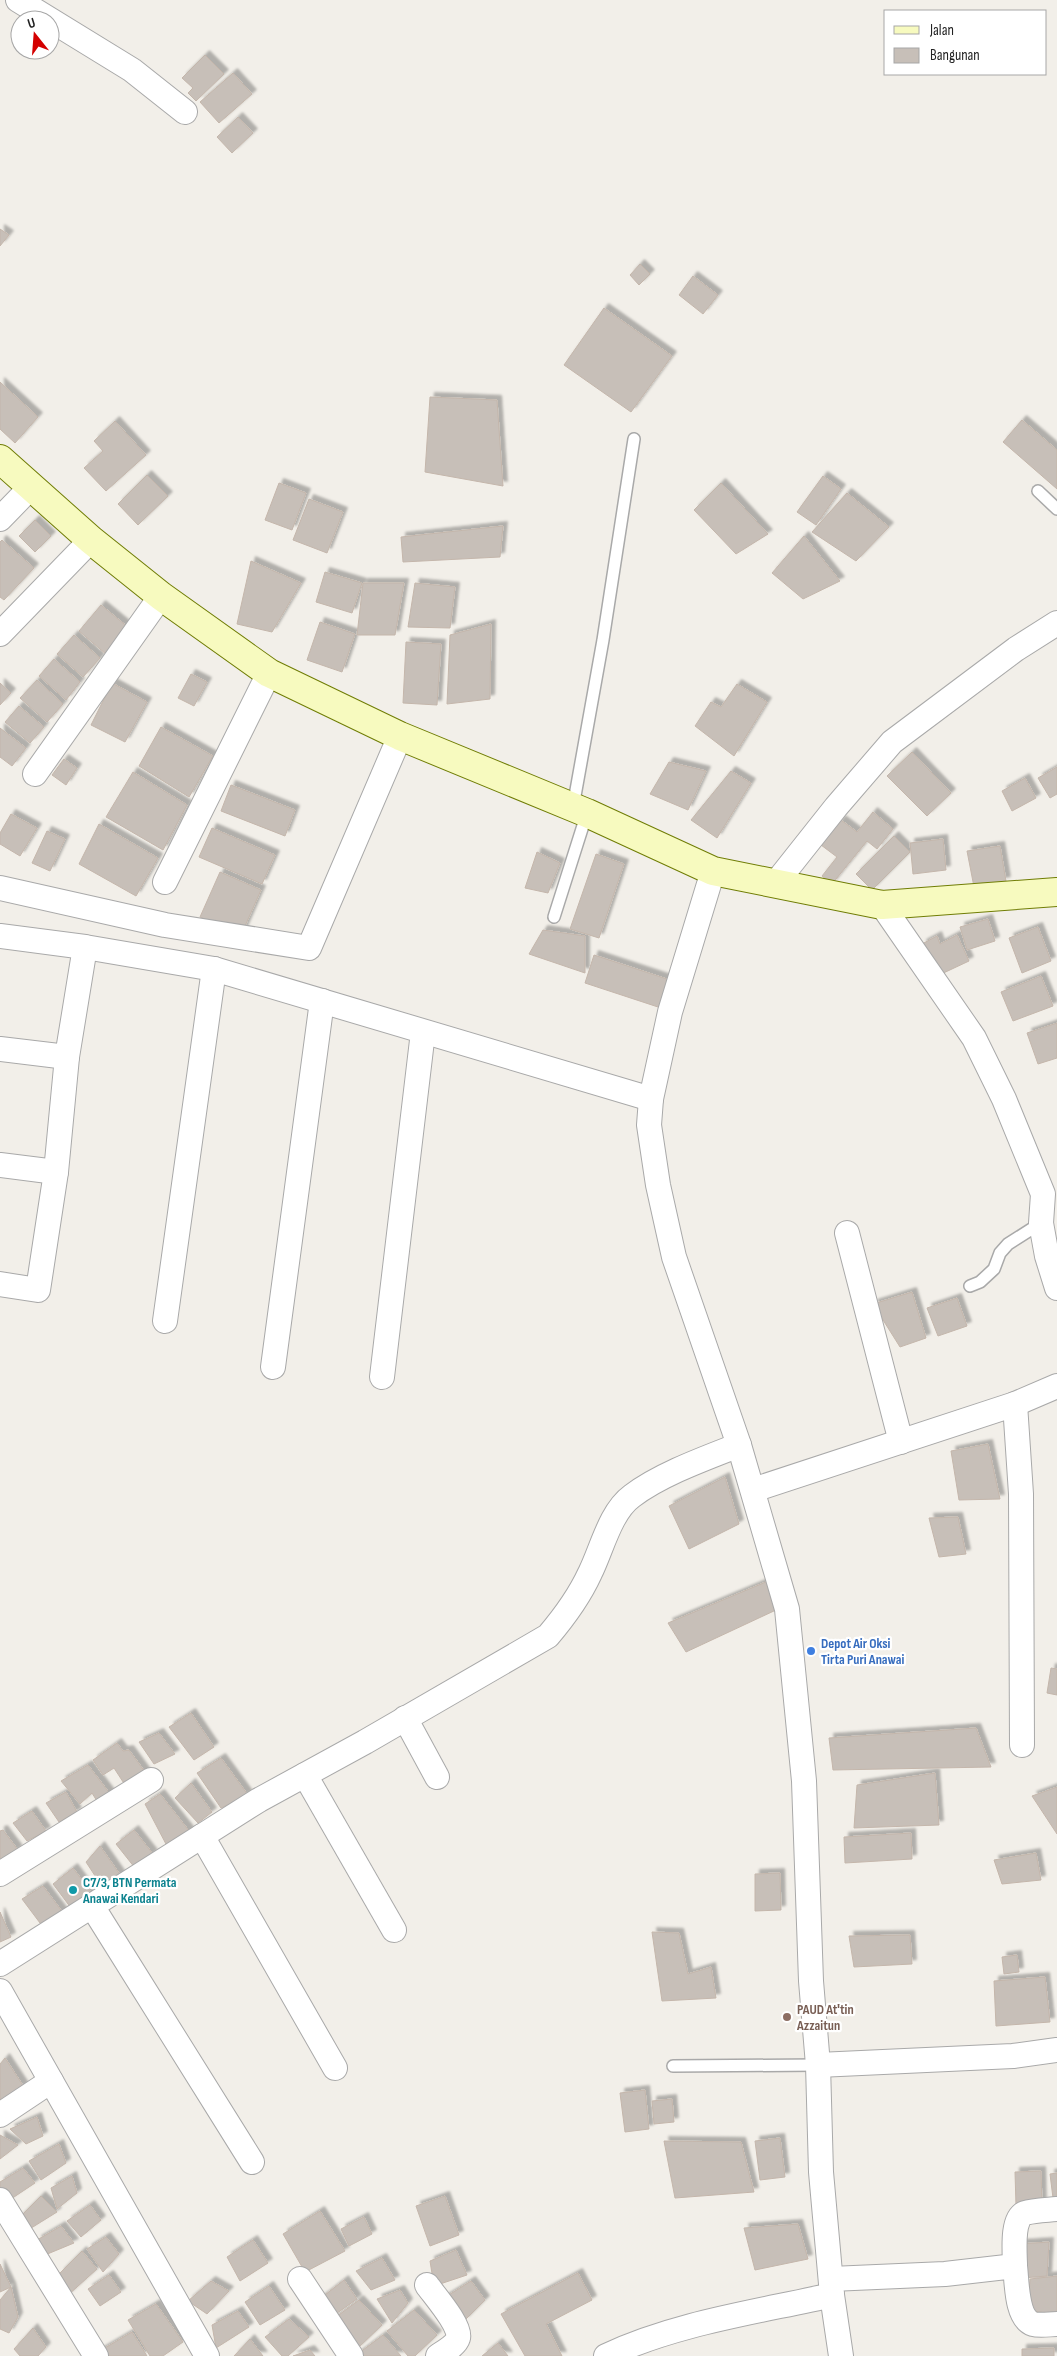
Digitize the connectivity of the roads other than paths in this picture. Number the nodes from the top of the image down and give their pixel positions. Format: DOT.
graph roads {
  1 [pos="18,0"];
  2 [pos="185,112"];
  3 [pos="634,440"];
  4 [pos="0,459"];
  5 [pos="31,487"];
  6 [pos="1038,491"];
  7 [pos="1057,509"];
  8 [pos="0,519"];
  9 [pos="91,540"];
  10 [pos="161,596"];
  11 [pos="1057,623"];
  12 [pos="0,634"];
  13 [pos="269,673"];
  14 [pos="400,736"];
  15 [pos="35,774"];
  16 [pos="580,810"];
  17 [pos="713,871"];
  18 [pos="165,882"];
  19 [pos="775,884"];
  20 [pos="0,888"];
  21 [pos="1057,892"];
  22 [pos="882,905"];
  23 [pos="554,917"];
  24 [pos="0,936"];
  25 [pos="85,947"];
  26 [pos="214,969"];
  27 [pos="322,1001"];
  28 [pos="423,1032"];
  29 [pos="0,1049"];
  30 [pos="67,1057"];
  31 [pos="650,1099"];
  32 [pos="0,1165"];
  33 [pos="56,1172"];
  34 [pos="1050,1191"];
  35 [pos="1041,1223"];
  36 [pos="847,1233"];
  37 [pos="0,1284"];
  38 [pos="970,1286"];
  39 [pos="1057,1288"];
  40 [pos="165,1321"];
  41 [pos="272,1367"];
  42 [pos="382,1377"];
  43 [pos="1057,1386"];
  44 [pos="1014,1404"];
  45 [pos="901,1442"];
  46 [pos="740,1445"];
  47 [pos="753,1490"];
  48 [pos="406,1718"];
  49 [pos="1022,1745"];
  50 [pos="305,1775"];
  51 [pos="437,1777"];
  52 [pos="151,1780"];
  53 [pos="202,1836"];
  54 [pos="0,1874"];
  55 [pos="92,1906"];
  56 [pos="394,1930"];
  57 [pos="0,1964"];
  58 [pos="0,1991"];
  59 [pos="1057,2050"];
  60 [pos="818,2065"];
  61 [pos="673,2066"];
  62 [pos="335,2068"];
  63 [pos="51,2080"];
  64 [pos="0,2115"];
  65 [pos="252,2162"];
  66 [pos="0,2200"];
  67 [pos="1057,2209"];
  68 [pos="1015,2266"];
  69 [pos="300,2279"];
  70 [pos="427,2285"];
  71 [pos="831,2287"];
  72 [pos="1057,2324"];
  73 [pos="91,2354"];
  74 [pos="207,2356"];
  75 [pos="351,2356"];
  76 [pos="438,2356"];
  77 [pos="606,2356"];
  78 [pos="841,2356"];
  1 -- 2 [label="street"];
  3 -- 16 [label="lane"];
  4 -- 5 [label="street"];
  5 -- 8 [label="street"];
  5 -- 9 [label="street"];
  6 -- 7 [label="lane"];
  9 -- 10 [label="street"];
  9 -- 12 [label="street"];
  10 -- 13 [label="street"];
  10 -- 15 [label="street"];
  11 -- 19 [label="street"];
  13 -- 14 [label="street"];
  13 -- 18 [label="street"];
  14 -- 16 [label="street"];
  14 -- 20 [label="street"];
  16 -- 17 [label="street"];
  16 -- 23 [label="lane"];
  17 -- 19 [label="street"];
  17 -- 31 [label="street"];
  19 -- 22 [label="street"];
  21 -- 22 [label="street"];
  22 -- 34 [label="street"];
  24 -- 25 [label="street"];
  25 -- 26 [label="street"];
  25 -- 30 [label="street"];
  26 -- 27 [label="street"];
  26 -- 40 [label="street"];
  27 -- 28 [label="street"];
  27 -- 41 [label="street"];
  28 -- 31 [label="street"];
  28 -- 42 [label="street"];
  29 -- 30 [label="street"];
  30 -- 33 [label="street"];
  31 -- 46 [label="street"];
  32 -- 33 [label="street"];
  33 -- 37 [label="street"];
  34 -- 35 [label="street"];
  35 -- 38 [label="lane"];
  35 -- 39 [label="street"];
  36 -- 45 [label="street"];
  43 -- 44 [label="street"];
  44 -- 45 [label="street"];
  44 -- 49 [label="street"];
  45 -- 47 [label="street"];
  46 -- 47 [label="street"];
  46 -- 48 [label="street"];
  47 -- 60 [label="street"];
  48 -- 50 [label="street"];
  48 -- 51 [label="street"];
  50 -- 53 [label="street"];
  50 -- 56 [label="street"];
  52 -- 54 [label="street"];
  53 -- 55 [label="street"];
  53 -- 62 [label="street"];
  55 -- 57 [label="street"];
  55 -- 65 [label="street"];
  58 -- 63 [label="street"];
  59 -- 60 [label="street"];
  60 -- 61 [label="lane"];
  60 -- 71 [label="street"];
  63 -- 64 [label="street"];
  63 -- 74 [label="street"];
  66 -- 73 [label="street"];
  67 -- 68 [label="street"];
  68 -- 71 [label="street"];
  68 -- 72 [label="street"];
  69 -- 75 [label="street"];
  70 -- 76 [label="street"];
  71 -- 77 [label="street"];
  71 -- 78 [label="street"];
}
